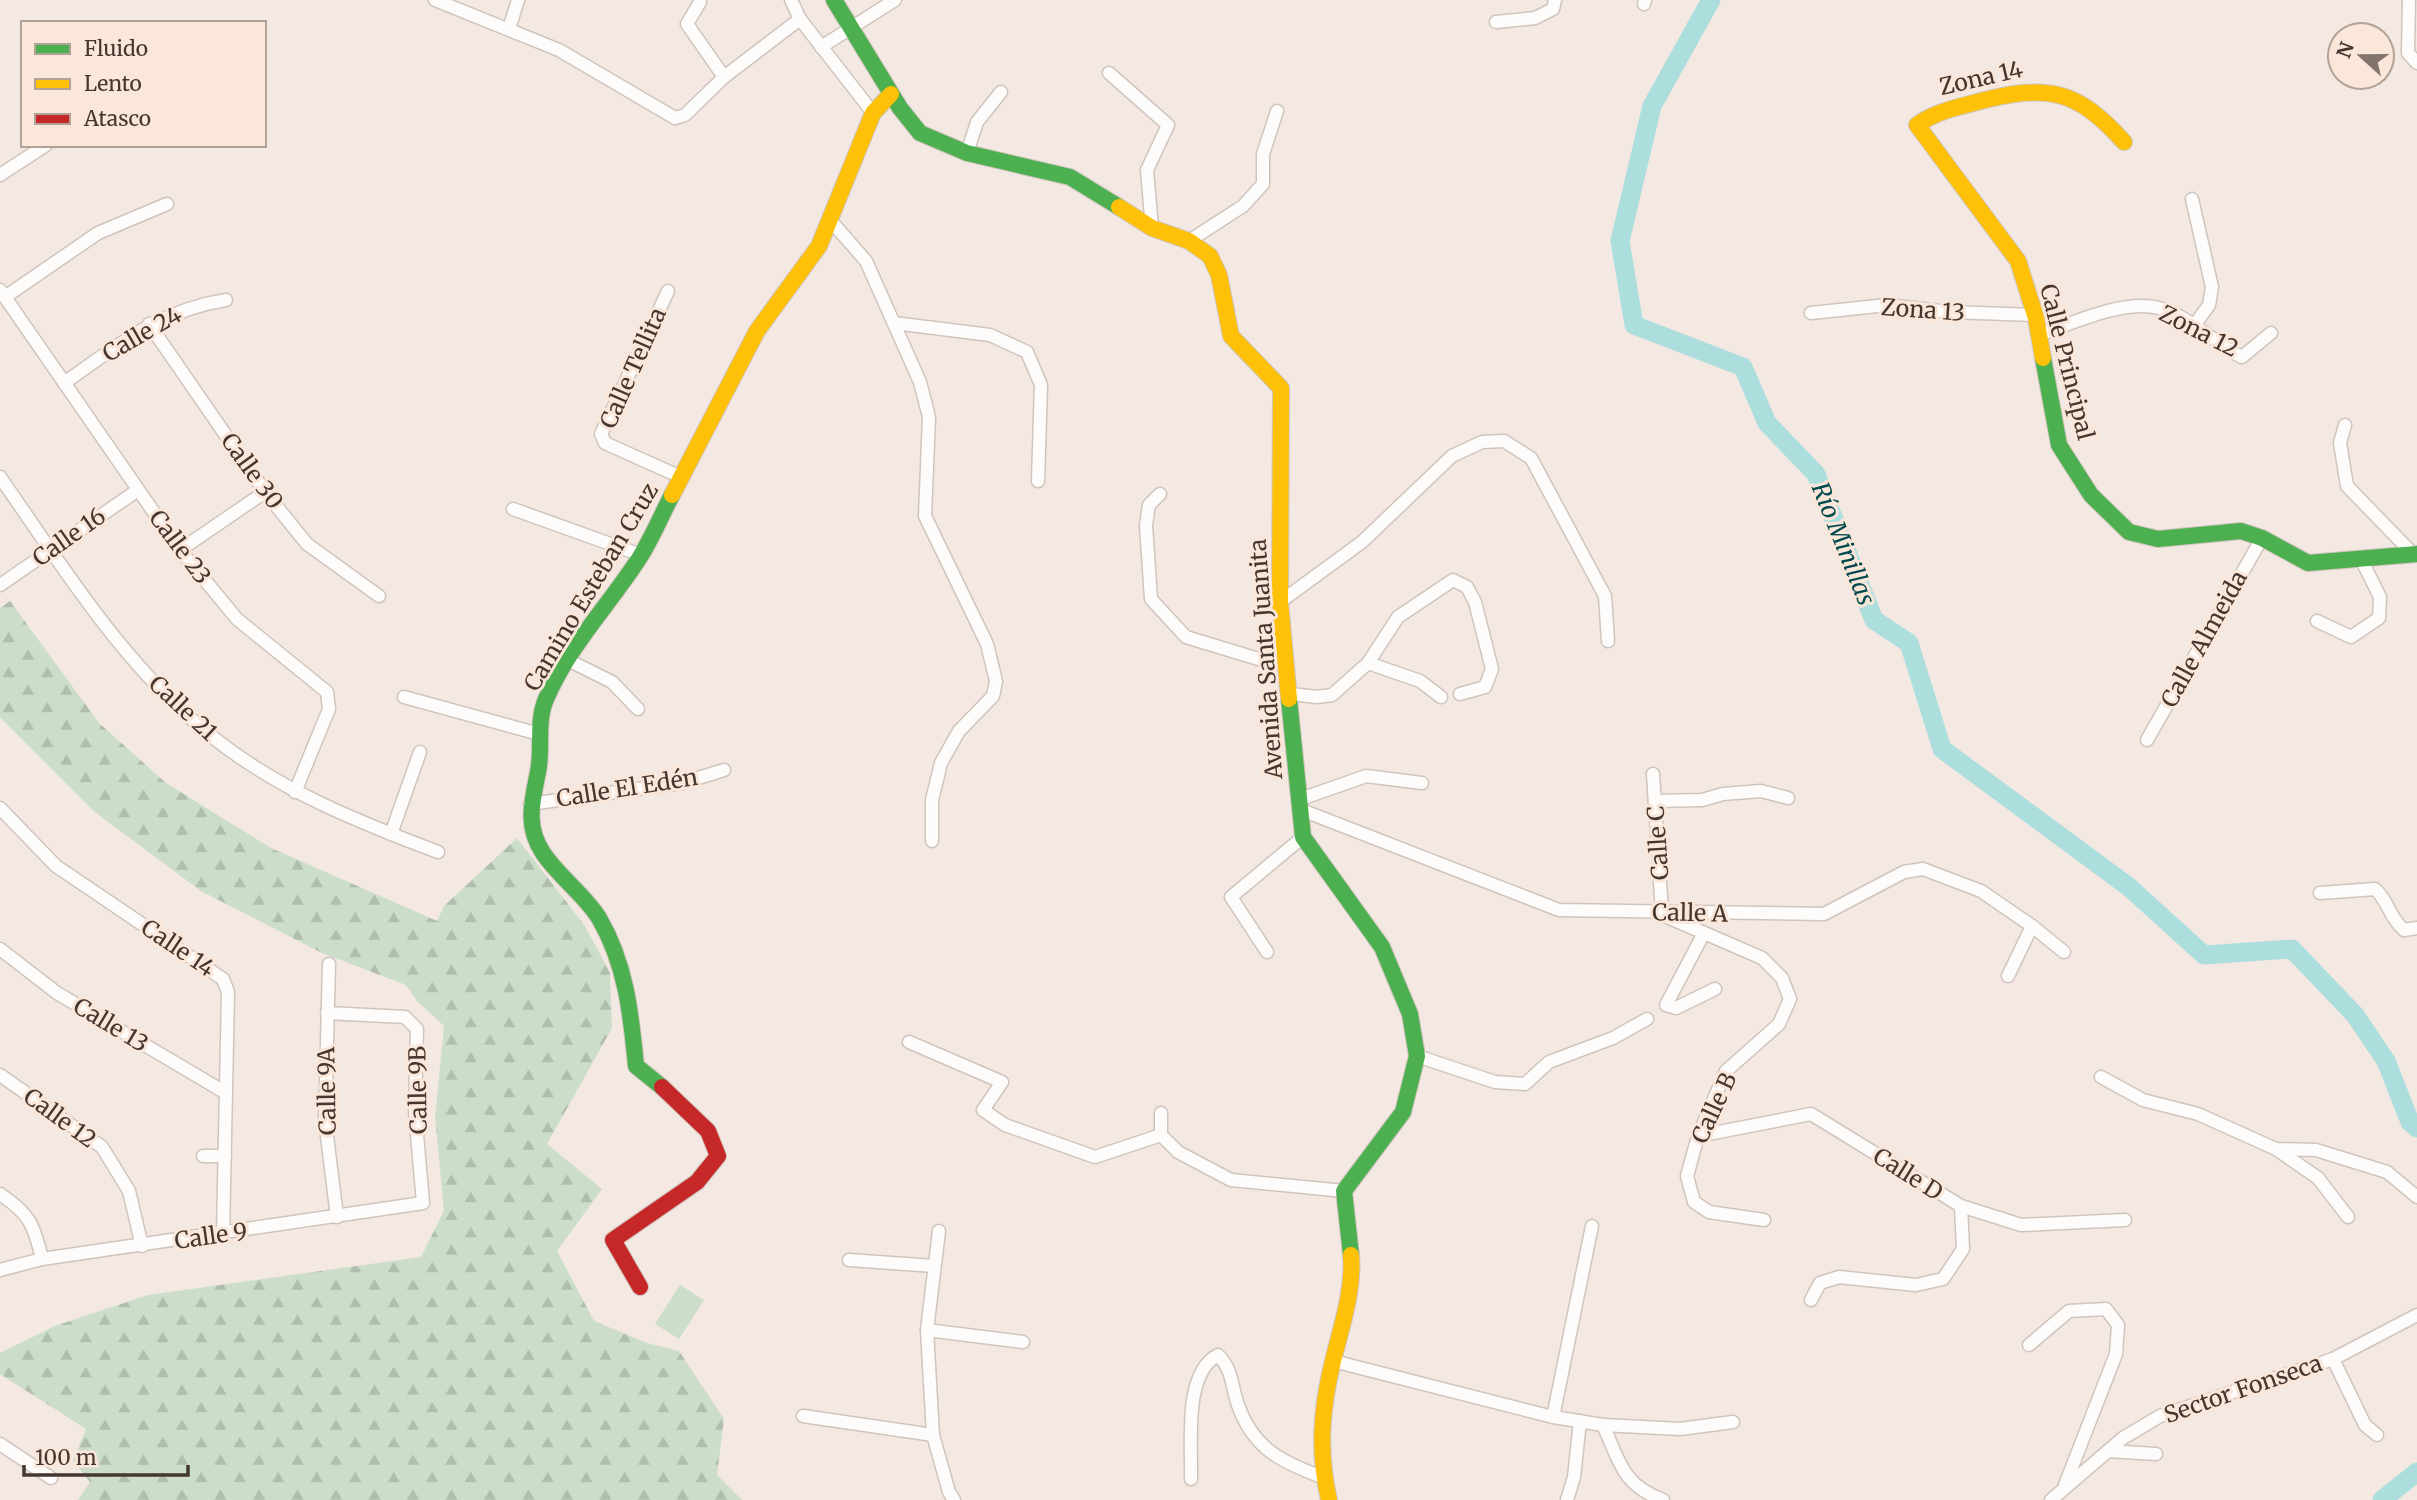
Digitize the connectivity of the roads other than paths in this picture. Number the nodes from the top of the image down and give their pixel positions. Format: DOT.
graph roads {
  1 [pos="435,0"];
  2 [pos="518,0"];
  3 [pos="791,0"];
  4 [pos="834,0"];
  5 [pos="895,0"];
  6 [pos="2409,0"];
  7 [pos="700,2"];
  8 [pos="1554,5"];
  9 [pos="800,19"];
  10 [pos="1496,22"];
  11 [pos="850,27"];
  12 [pos="509,29"];
  13 [pos="821,47"];
  14 [pos="2417,63"];
  15 [pos="1109,73"];
  16 [pos="724,77"];
  17 [pos="1001,92"];
  18 [pos="891,94"];
  19 [pos="1277,111"];
  20 [pos="873,113"];
  21 [pos="1917,125"];
  22 [pos="2124,142"];
  23 [pos="43,147"];
  24 [pos="967,153"];
  25 [pos="0,175"];
  26 [pos="2192,199"];
  27 [pos="167,204"];
  28 [pos="831,220"];
  29 [pos="1152,228"];
  30 [pos="1189,241"];
  31 [pos="668,292"];
  32 [pos="2,294"];
  33 [pos="226,300"];
  34 [pos="1811,313"];
  35 [pos="2035,315"];
  36 [pos="894,323"];
  37 [pos="149,324"];
  38 [pos="2193,327"];
  39 [pos="2271,334"];
  40 [pos="2039,335"];
  41 [pos="64,383"];
  42 [pos="2345,425"];
  43 [pos="0,477"];
  44 [pos="683,478"];
  45 [pos="1038,481"];
  46 [pos="138,490"];
  47 [pos="265,492"];
  48 [pos="1160,494"];
  49 [pos="513,509"];
  50 [pos="2262,538"];
  51 [pos="51,550"];
  52 [pos="180,550"];
  53 [pos="2416,554"];
  54 [pos="641,555"];
  55 [pos="2361,559"];
  56 [pos="0,585"];
  57 [pos="379,596"];
  58 [pos="1280,602"];
  59 [pos="2317,621"];
  60 [pos="1608,641"];
  61 [pos="1284,650"];
  62 [pos="568,660"];
  63 [pos="1368,663"];
  64 [pos="1291,694"];
  65 [pos="1460,694"];
  66 [pos="1441,697"];
  67 [pos="404,698"];
  68 [pos="638,709"];
  69 [pos="539,734"];
  70 [pos="2147,740"];
  71 [pos="420,752"];
  72 [pos="724,770"];
  73 [pos="1653,774"];
  74 [pos="1422,783"];
  75 [pos="295,792"];
  76 [pos="1788,798"];
  77 [pos="1655,801"];
  78 [pos="530,804"];
  79 [pos="1299,804"];
  80 [pos="0,808"];
  81 [pos="391,834"];
  82 [pos="1303,838"];
  83 [pos="932,841"];
  84 [pos="438,852"];
  85 [pos="2320,893"];
  86 [pos="1660,913"];
  87 [pos="2032,926"];
  88 [pos="2417,928"];
  89 [pos="1704,933"];
  90 [pos="0,949"];
  91 [pos="1266,952"];
  92 [pos="2064,953"];
  93 [pos="329,964"];
  94 [pos="2008,976"];
  95 [pos="1715,989"];
  96 [pos="327,1013"];
  97 [pos="1647,1019"];
  98 [pos="909,1042"];
  99 [pos="1417,1056"];
  100 [pos="0,1075"];
  101 [pos="2101,1077"];
  102 [pos="226,1094"];
  103 [pos="1161,1113"];
  104 [pos="1161,1135"];
  105 [pos="1698,1136"];
  106 [pos="2276,1149"];
  107 [pos="203,1156"];
  108 [pos="225,1156"];
  109 [pos="1344,1191"];
  110 [pos="0,1194"];
  111 [pos="2417,1197"];
  112 [pos="423,1203"];
  113 [pos="1961,1206"];
  114 [pos="337,1217"];
  115 [pos="2348,1217"];
  116 [pos="1764,1220"];
  117 [pos="2125,1220"];
  118 [pos="1592,1226"];
  119 [pos="939,1231"];
  120 [pos="223,1234"];
  121 [pos="142,1245"];
  122 [pos="42,1259"];
  123 [pos="849,1260"];
  124 [pos="934,1266"];
  125 [pos="0,1270"];
  126 [pos="640,1287"];
  127 [pos="1811,1300"];
  128 [pos="2417,1315"];
  129 [pos="927,1330"];
  130 [pos="1023,1342"];
  131 [pos="2029,1346"];
  132 [pos="2333,1359"];
  133 [pos="1333,1361"];
  134 [pos="803,1416"];
  135 [pos="1553,1417"];
  136 [pos="1580,1422"];
  137 [pos="1733,1422"];
  138 [pos="1603,1425"];
  139 [pos="933,1435"];
  140 [pos="2377,1435"];
  141 [pos="0,1444"];
  142 [pos="2108,1451"];
  143 [pos="2156,1454"];
  144 [pos="1322,1477"];
  145 [pos="51,1478"];
  146 [pos="1191,1479"];
  147 [pos="2064,1489"];
  148 [pos="954,1500"];
  149 [pos="1329,1500"];
  150 [pos="1567,1500"];
  151 [pos="1664,1500"];
  152 [pos="2051,1500"];
  1 -- 12 [label="street"];
  2 -- 12 [label="street"];
  3 -- 9 [label="street"];
  4 -- 11 [label="street, Avenida Santa Juanita"];
  5 -- 11 [label="street"];
  6 -- 14 [label="street"];
  7 -- 16 [label="street"];
  8 -- 10 [label="street"];
  9 -- 13 [label="street"];
  9 -- 16 [label="street"];
  11 -- 13 [label="street"];
  11 -- 18 [label="street, Avenida Santa Juanita"];
  12 -- 16 [label="street"];
  13 -- 20 [label="street"];
  15 -- 29 [label="street"];
  17 -- 24 [label="street"];
  18 -- 20 [label="street, Camino Esteban Cruz"];
  18 -- 24 [label="street, Avenida Santa Juanita"];
  19 -- 30 [label="street"];
  20 -- 28 [label="street, Camino Esteban Cruz"];
  21 -- 22 [label="street, Zona 14"];
  21 -- 35 [label="street, Calle Principal"];
  23 -- 25 [label="street"];
  24 -- 29 [label="street, Avenida Santa Juanita"];
  26 -- 38 [label="street"];
  27 -- 32 [label="street"];
  28 -- 36 [label="street"];
  28 -- 44 [label="street, Camino Esteban Cruz"];
  29 -- 30 [label="street, Avenida Santa Juanita"];
  30 -- 58 [label="street, Avenida Santa Juanita"];
  31 -- 44 [label="street, Calle Tellita"];
  32 -- 41 [label="street, Calle 23"];
  33 -- 37 [label="street, Calle 24"];
  34 -- 35 [label="street, Zona 13"];
  35 -- 40 [label="street, Calle Principal"];
  36 -- 45 [label="street"];
  36 -- 83 [label="street"];
  37 -- 41 [label="street, Calle 24"];
  37 -- 47 [label="street, Calle 30"];
  38 -- 39 [label="street, Zona 12"];
  38 -- 40 [label="street, Zona 12"];
  40 -- 50 [label="street, Calle Principal"];
  41 -- 46 [label="street, Calle 23"];
  42 -- 53 [label="street"];
  43 -- 51 [label="street, Calle 21"];
  44 -- 54 [label="street, Camino Esteban Cruz"];
  46 -- 51 [label="street, Calle 16"];
  46 -- 52 [label="street, Calle 23"];
  47 -- 52 [label="street"];
  47 -- 57 [label="street, Calle 30"];
  48 -- 61 [label="street"];
  49 -- 54 [label="street"];
  50 -- 55 [label="street, Calle Principal"];
  50 -- 70 [label="street, Calle Almeida"];
  51 -- 56 [label="street, Calle 16"];
  51 -- 75 [label="street, Calle 21"];
  52 -- 75 [label="street, Calle 23"];
  53 -- 55 [label="street, Calle Principal"];
  54 -- 62 [label="street, Camino Esteban Cruz"];
  55 -- 59 [label="street"];
  58 -- 60 [label="street"];
  58 -- 61 [label="street, Avenida Santa Juanita"];
  61 -- 64 [label="street, Avenida Santa Juanita"];
  62 -- 68 [label="street"];
  62 -- 69 [label="street, Camino Esteban Cruz"];
  63 -- 64 [label="street"];
  63 -- 65 [label="street"];
  63 -- 66 [label="street"];
  64 -- 79 [label="street, Avenida Santa Juanita"];
  67 -- 69 [label="street"];
  69 -- 78 [label="street, Camino Esteban Cruz"];
  71 -- 81 [label="street"];
  72 -- 78 [label="street, Calle El Edén"];
  73 -- 77 [label="street, Calle C"];
  74 -- 79 [label="street"];
  75 -- 81 [label="street, Calle 21"];
  76 -- 77 [label="street"];
  77 -- 86 [label="street, Calle C"];
  78 -- 126 [label="street, Camino Esteban Cruz"];
  79 -- 82 [label="street, Avenida Santa Juanita"];
  79 -- 86 [label="street, Calle A"];
  80 -- 102 [label="street, Calle 14"];
  81 -- 84 [label="street, Calle 21"];
  82 -- 91 [label="street"];
  82 -- 99 [label="street, Avenida Santa Juanita"];
  85 -- 88 [label="street"];
  86 -- 87 [label="street, Calle A"];
  86 -- 89 [label="street, Calle B"];
  87 -- 92 [label="street, Calle A"];
  87 -- 94 [label="street"];
  89 -- 95 [label="street"];
  89 -- 105 [label="street, Calle B"];
  90 -- 102 [label="street, Calle 13"];
  93 -- 96 [label="street, Calle 9A"];
  96 -- 112 [label="street, Calle 9B"];
  96 -- 114 [label="street, Calle 9A"];
  97 -- 99 [label="street"];
  98 -- 104 [label="street"];
  99 -- 109 [label="street, Avenida Santa Juanita"];
  100 -- 121 [label="street, Calle 12"];
  101 -- 106 [label="street"];
  102 -- 108 [label="street, Calle 14"];
  103 -- 104 [label="street"];
  104 -- 109 [label="street"];
  105 -- 113 [label="street, Calle D"];
  105 -- 116 [label="street, Calle B"];
  106 -- 111 [label="street"];
  106 -- 115 [label="street"];
  107 -- 108 [label="street"];
  108 -- 120 [label="street, Calle 14"];
  109 -- 133 [label="street"];
  110 -- 122 [label="street"];
  112 -- 114 [label="street, Calle 9"];
  113 -- 117 [label="street, Calle D"];
  113 -- 127 [label="street"];
  114 -- 120 [label="street, Calle 9"];
  118 -- 135 [label="street"];
  119 -- 124 [label="street"];
  120 -- 121 [label="street, Calle 9"];
  121 -- 122 [label="street, Calle 9"];
  122 -- 125 [label="street, Calle 9"];
  123 -- 124 [label="street"];
  124 -- 129 [label="street"];
  128 -- 132 [label="street"];
  129 -- 130 [label="street"];
  129 -- 139 [label="street"];
  131 -- 147 [label="street"];
  132 -- 140 [label="street, Sector Fonseca"];
  132 -- 142 [label="street, Sector Fonseca"];
  133 -- 135 [label="street"];
  133 -- 144 [label="street"];
  134 -- 139 [label="street"];
  135 -- 136 [label="street"];
  136 -- 138 [label="street"];
  136 -- 150 [label="street"];
  137 -- 138 [label="street"];
  138 -- 151 [label="street"];
  139 -- 148 [label="street"];
  141 -- 145 [label="street"];
  142 -- 143 [label="street"];
  142 -- 147 [label="street, Sector Fonseca"];
  144 -- 146 [label="street"];
  144 -- 149 [label="street"];
  147 -- 152 [label="street, Sector Fonseca"];
}
